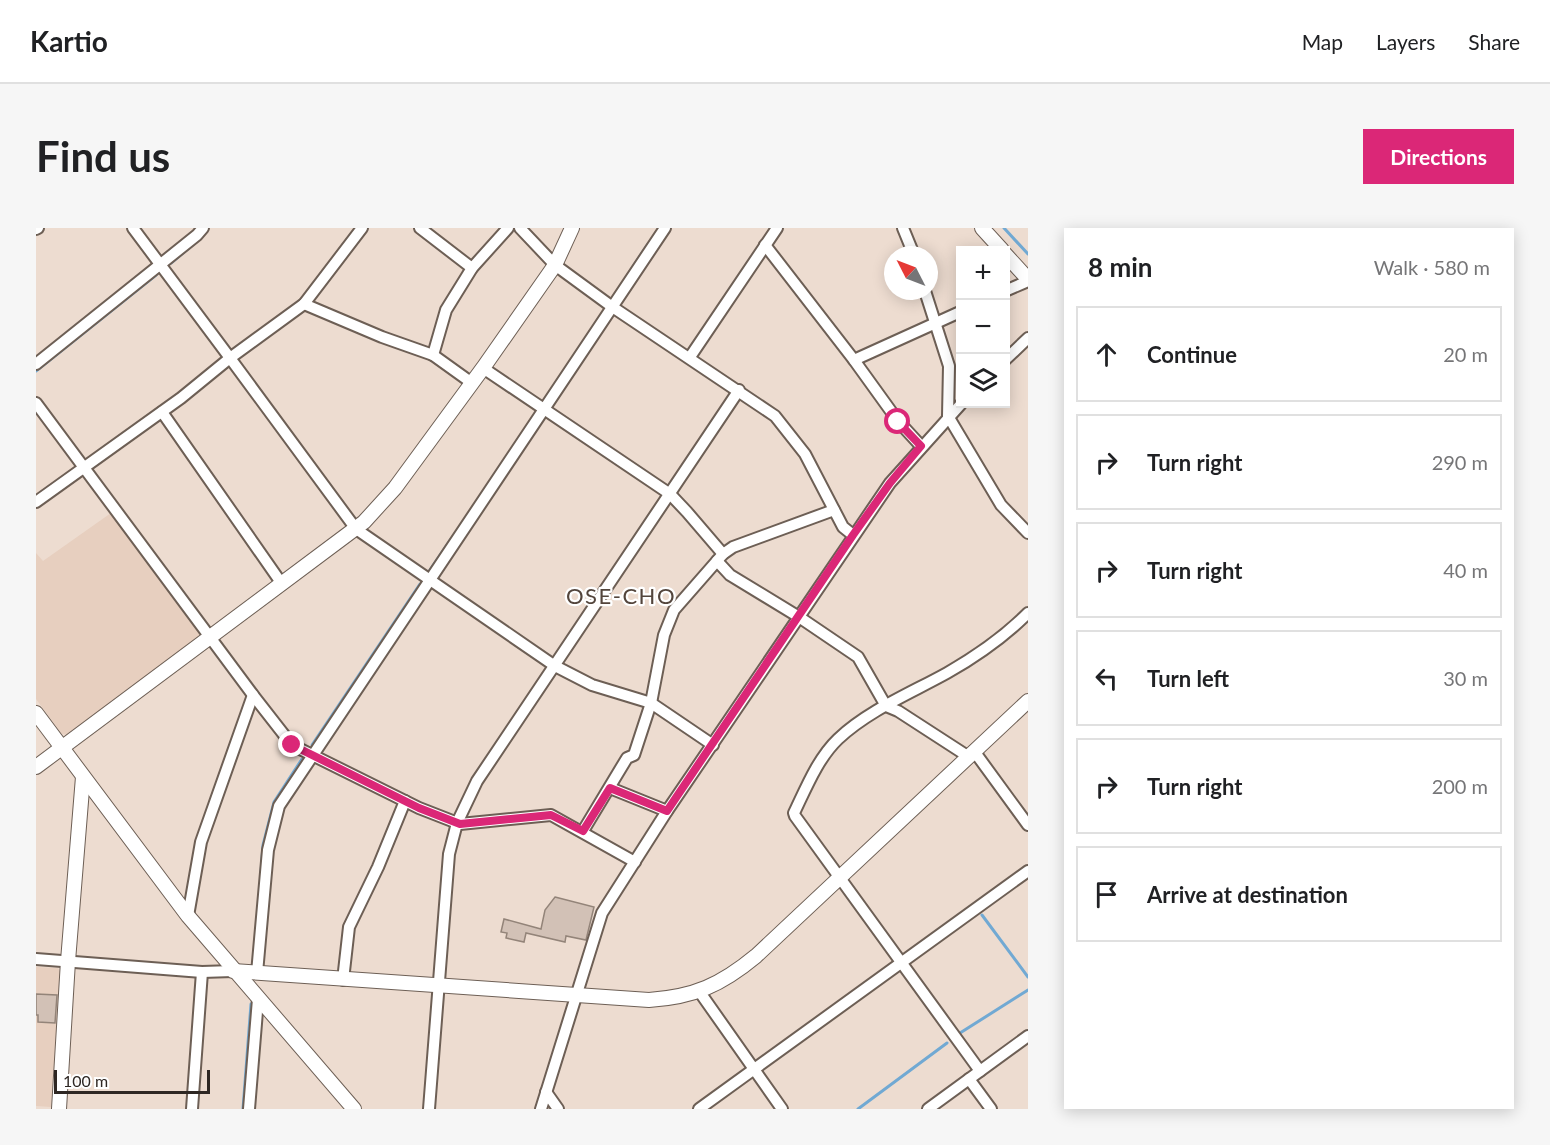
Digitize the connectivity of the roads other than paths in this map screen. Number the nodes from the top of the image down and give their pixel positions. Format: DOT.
graph roads {
  1 [pos="133,228"];
  2 [pos="203,228"];
  3 [pos="362,228"];
  4 [pos="420,228"];
  5 [pos="508,228"];
  6 [pos="520,228"];
  7 [pos="572,228"];
  8 [pos="665,228"];
  9 [pos="777,228"];
  10 [pos="982,228"];
  11 [pos="909,231"];
  12 [pos="765,245"];
  13 [pos="912,246"];
  14 [pos="998,246"];
  15 [pos="1010,260"];
  16 [pos="160,265"];
  17 [pos="555,265"];
  18 [pos="472,268"];
  19 [pos="1028,280"];
  20 [pos="1010,289"];
  21 [pos="928,300"];
  22 [pos="304,304"];
  23 [pos="612,306"];
  24 [pos="956,314"];
  25 [pos="935,324"];
  26 [pos="1028,338"];
  27 [pos="433,355"];
  28 [pos="1010,355"];
  29 [pos="690,357"];
  30 [pos="230,358"];
  31 [pos="854,360"];
  32 [pos="36,364"];
  33 [pos="483,368"];
  34 [pos="472,383"];
  35 [pos="739,390"];
  36 [pos="36,403"];
  37 [pos="544,408"];
  38 [pos="957,408"];
  39 [pos="162,412"];
  40 [pos="948,416"];
  41 [pos="921,446"];
  42 [pos="84,466"];
  43 [pos="670,494"];
  44 [pos="36,502"];
  45 [pos="834,510"];
  46 [pos="356,529"];
  47 [pos="1028,533"];
  48 [pos="853,535"];
  49 [pos="720,558"];
  50 [pos="429,580"];
  51 [pos="282,584"];
  52 [pos="1028,613"];
  53 [pos="799,617"];
  54 [pos="211,638"];
  55 [pos="555,666"];
  56 [pos="253,695"];
  57 [pos="1028,700"];
  58 [pos="651,703"];
  59 [pos="886,706"];
  60 [pos="36,713"];
  61 [pos="713,745"];
  62 [pos="62,748"];
  63 [pos="312,754"];
  64 [pos="972,754"];
  65 [pos="36,767"];
  66 [pos="83,777"];
  67 [pos="610,788"];
  68 [pos="405,801"];
  69 [pos="667,811"];
  70 [pos="457,823"];
  71 [pos="1028,825"];
  72 [pos="583,831"];
  73 [pos="635,862"];
  74 [pos="1028,871"];
  75 [pos="840,878"];
  76 [pos="188,916"];
  77 [pos="36,959"];
  78 [pos="68,961"];
  79 [pos="902,962"];
  80 [pos="233,971"];
  81 [pos="202,972"];
  82 [pos="257,973"];
  83 [pos="344,980"];
  84 [pos="438,986"];
  85 [pos="699,991"];
  86 [pos="576,996"];
  87 [pos="258,999"];
  88 [pos="1026,1040"];
  89 [pos="754,1069"];
  90 [pos="980,1071"];
  91 [pos="969,1079"];
  92 [pos="546,1092"];
  93 [pos="59,1109"];
  94 [pos="192,1109"];
  95 [pos="249,1109"];
  96 [pos="354,1109"];
  97 [pos="429,1109"];
  98 [pos="541,1109"];
  99 [pos="558,1109"];
  100 [pos="699,1109"];
  101 [pos="782,1109"];
  102 [pos="928,1109"];
  103 [pos="991,1109"];
  1 -- 16 [label="street"];
  2 -- 16 [label="street"];
  3 -- 22 [label="street"];
  4 -- 18 [label="street"];
  5 -- 18 [label="street"];
  6 -- 17 [label="street"];
  7 -- 17 [label="street"];
  8 -- 23 [label="street"];
  9 -- 12 [label="street"];
  10 -- 14 [label="street"];
  11 -- 13 [label="street"];
  12 -- 29 [label="street"];
  12 -- 31 [label="street"];
  15 -- 19 [label="street"];
  16 -- 30 [label="street"];
  16 -- 32 [label="street"];
  17 -- 23 [label="street"];
  17 -- 33 [label="street"];
  18 -- 27 [label="street"];
  19 -- 20 [label="street"];
  21 -- 25 [label="street"];
  22 -- 27 [label="street"];
  22 -- 30 [label="street"];
  23 -- 29 [label="street"];
  23 -- 37 [label="street"];
  24 -- 25 [label="street"];
  25 -- 31 [label="street"];
  25 -- 40 [label="street"];
  26 -- 28 [label="street"];
  27 -- 34 [label="street"];
  29 -- 35 [label="street"];
  30 -- 39 [label="street"];
  30 -- 46 [label="street"];
  31 -- 41 [label="street"];
  33 -- 34 [label="street"];
  33 -- 37 [label="street"];
  34 -- 46 [label="street"];
  35 -- 43 [label="street"];
  35 -- 45 [label="street"];
  36 -- 42 [label="street"];
  37 -- 43 [label="street"];
  37 -- 50 [label="street"];
  38 -- 40 [label="street"];
  39 -- 42 [label="street"];
  39 -- 51 [label="street"];
  40 -- 41 [label="street"];
  40 -- 47 [label="street"];
  41 -- 48 [label="street"];
  42 -- 44 [label="street"];
  42 -- 54 [label="street"];
  43 -- 49 [label="street"];
  43 -- 55 [label="street"];
  45 -- 48 [label="street"];
  45 -- 49 [label="street"];
  46 -- 50 [label="street"];
  46 -- 51 [label="street"];
  48 -- 53 [label="street"];
  49 -- 53 [label="street"];
  49 -- 58 [label="street"];
  50 -- 55 [label="street"];
  50 -- 63 [label="street"];
  51 -- 54 [label="street"];
  52 -- 59 [label="street"];
  53 -- 59 [label="street"];
  53 -- 61 [label="street"];
  54 -- 56 [label="street"];
  54 -- 62 [label="street"];
  55 -- 58 [label="street"];
  55 -- 70 [label="street"];
  56 -- 63 [label="street"];
  56 -- 76 [label="street"];
  57 -- 64 [label="street"];
  58 -- 61 [label="street"];
  58 -- 67 [label="street"];
  59 -- 64 [label="street"];
  59 -- 75 [label="street"];
  60 -- 62 [label="street"];
  61 -- 69 [label="street"];
  62 -- 65 [label="street"];
  62 -- 66 [label="street"];
  63 -- 68 [label="street"];
  63 -- 82 [label="street"];
  64 -- 71 [label="street"];
  64 -- 75 [label="street"];
  66 -- 76 [label="street"];
  66 -- 78 [label="street"];
  67 -- 69 [label="street"];
  67 -- 72 [label="street"];
  68 -- 70 [label="street"];
  68 -- 83 [label="street"];
  69 -- 73 [label="street"];
  70 -- 72 [label="street"];
  70 -- 84 [label="street"];
  72 -- 73 [label="street"];
  73 -- 86 [label="street"];
  74 -- 79 [label="street"];
  75 -- 79 [label="street"];
  75 -- 85 [label="street"];
  76 -- 80 [label="street"];
  77 -- 78 [label="street"];
  78 -- 81 [label="street"];
  78 -- 93 [label="street"];
  79 -- 89 [label="street"];
  79 -- 90 [label="street"];
  80 -- 81 [label="street"];
  80 -- 82 [label="street"];
  80 -- 87 [label="street"];
  81 -- 94 [label="street"];
  82 -- 83 [label="street"];
  83 -- 84 [label="street"];
  84 -- 86 [label="street"];
  84 -- 97 [label="street"];
  85 -- 86 [label="street"];
  85 -- 89 [label="street"];
  86 -- 92 [label="street"];
  87 -- 95 [label="street"];
  87 -- 96 [label="street"];
  88 -- 90 [label="street"];
  89 -- 100 [label="street"];
  89 -- 101 [label="street"];
  90 -- 91 [label="street"];
  91 -- 102 [label="street"];
  91 -- 103 [label="street"];
  92 -- 98 [label="street"];
  92 -- 99 [label="street"];
}
